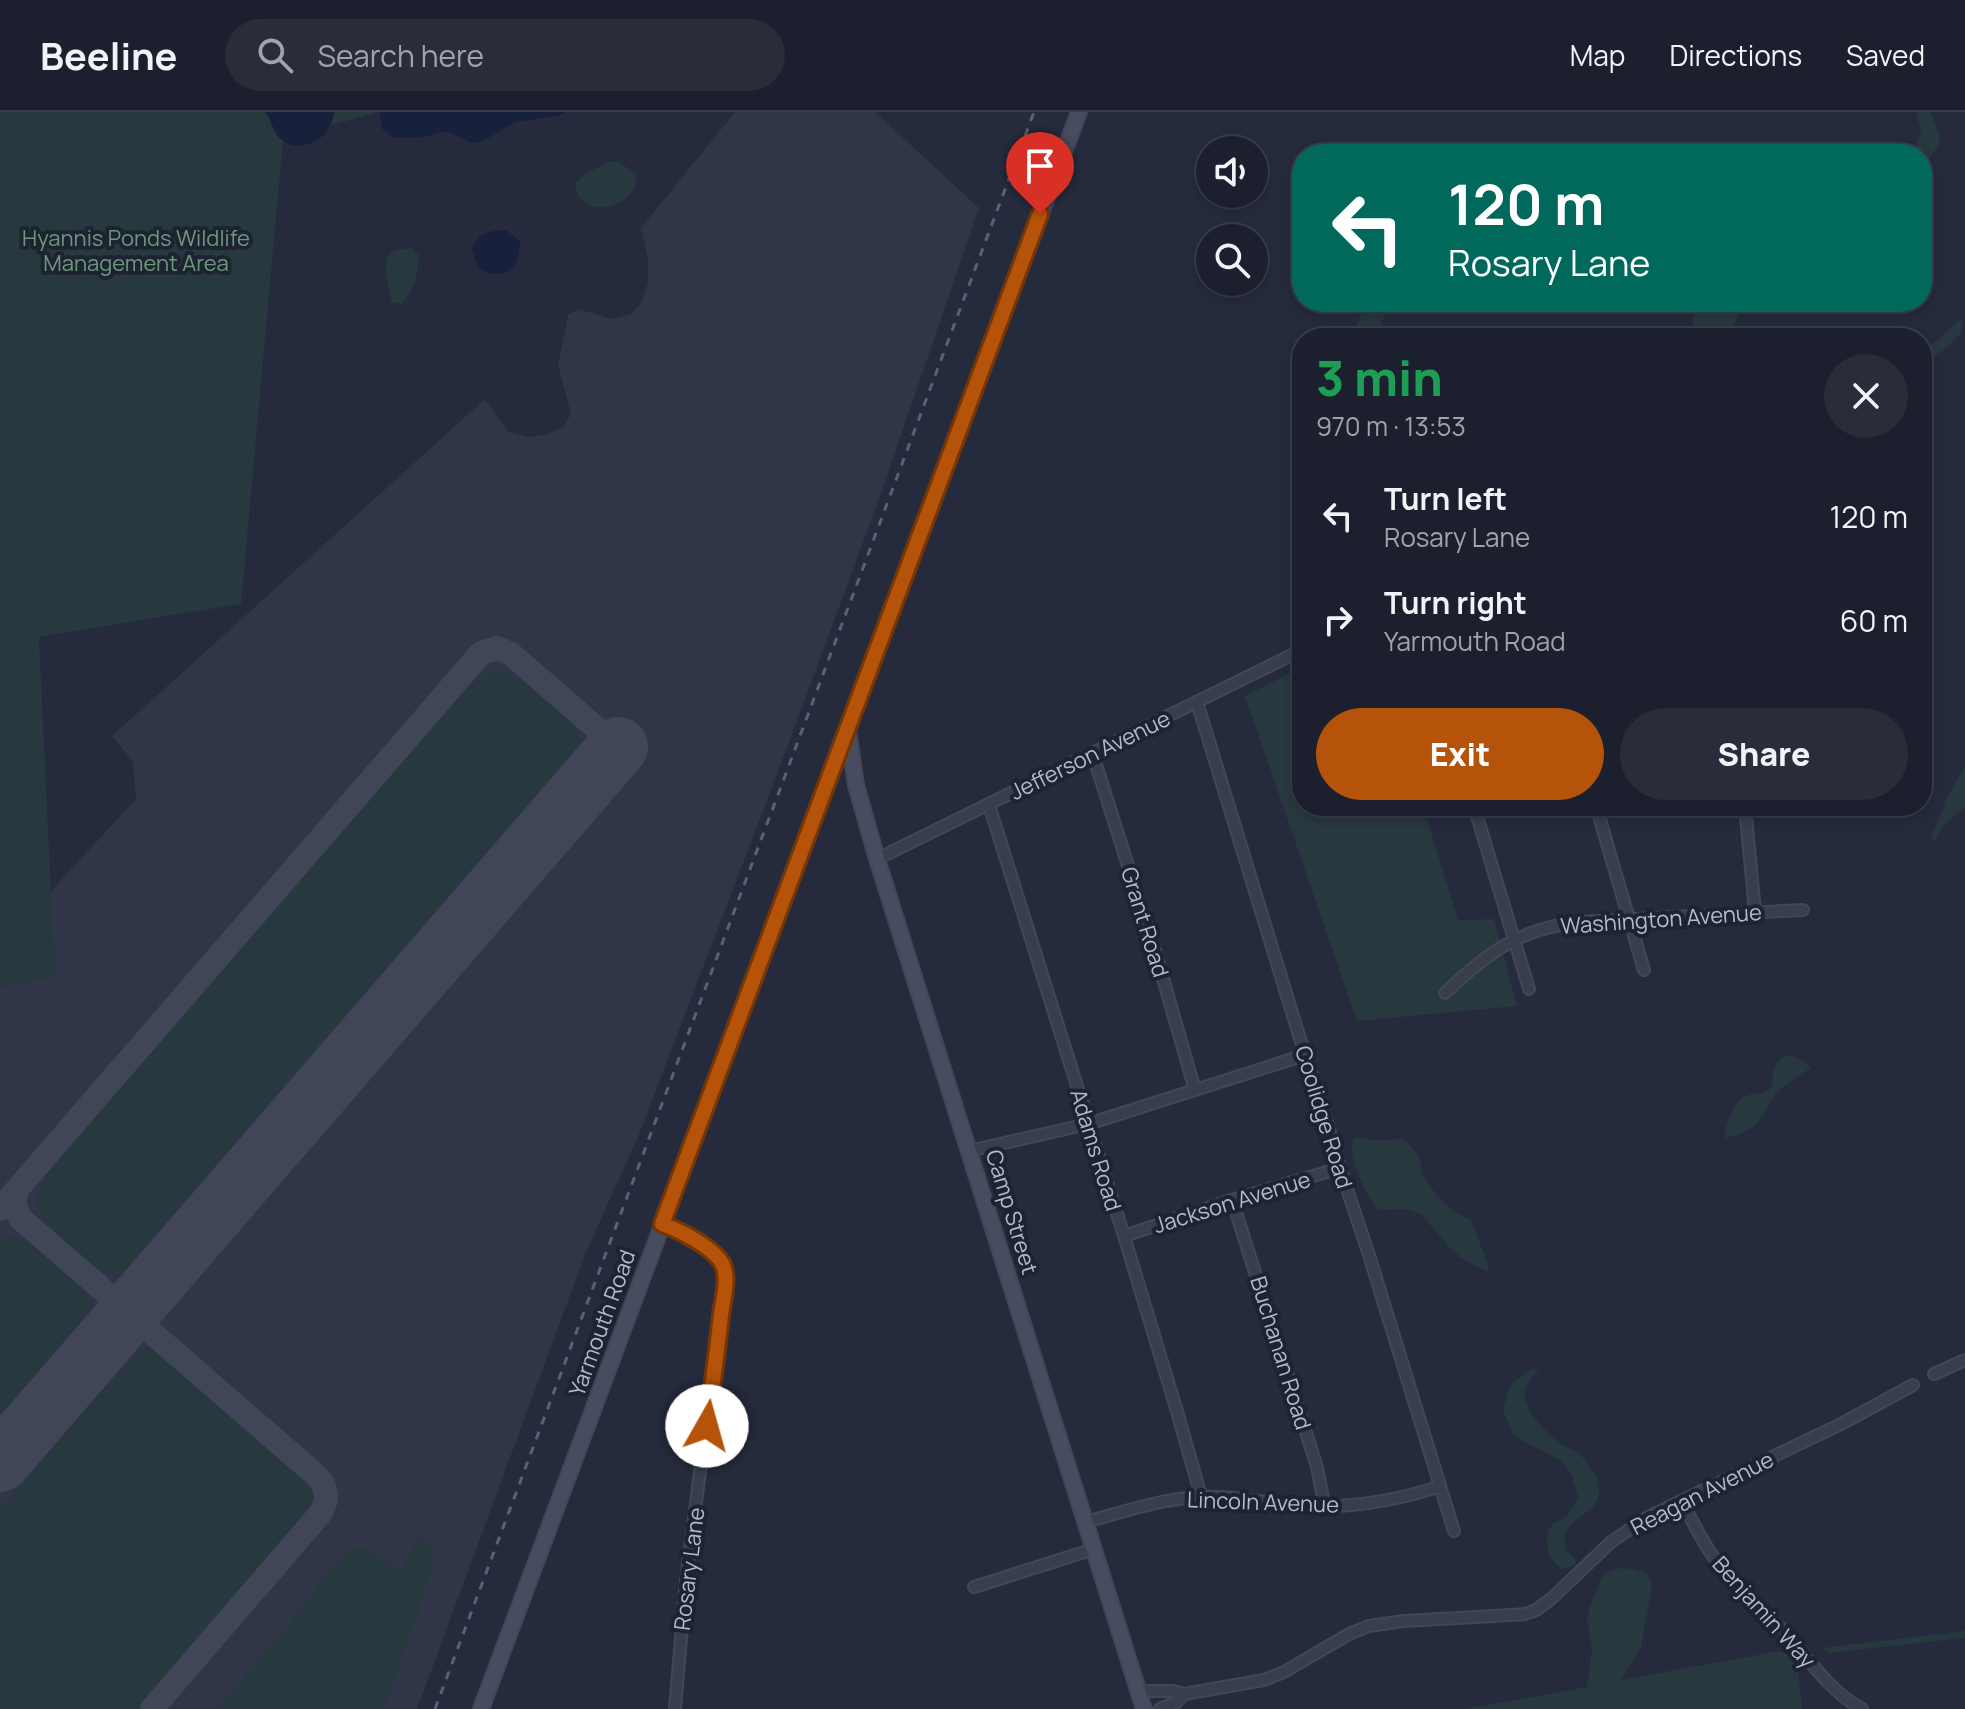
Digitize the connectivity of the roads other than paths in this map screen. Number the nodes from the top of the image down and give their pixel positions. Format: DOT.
graph roads {
  1 [pos="1079,112"];
  2 [pos="1292,655"];
  3 [pos="1197,702"];
  4 [pos="847,727"];
  5 [pos="1093,755"];
  6 [pos="830,776"];
  7 [pos="856,785"];
  8 [pos="989,805"];
  9 [pos="1477,816"];
  10 [pos="1599,816"];
  11 [pos="1746,816"];
  12 [pos="877,859"];
  13 [pos="1803,910"];
  14 [pos="1755,911"];
  15 [pos="1628,919"];
  16 [pos="1515,939"];
  17 [pos="1644,970"];
  18 [pos="1529,989"];
  19 [pos="1445,993"];
  20 [pos="1305,1055"];
  21 [pos="1195,1090"];
  22 [pos="1088,1124"];
  23 [pos="969,1151"];
  24 [pos="1340,1168"];
  25 [pos="1232,1200"];
  26 [pos="662,1224"];
  27 [pos="1124,1236"];
  28 [pos="1965,1360"];
  29 [pos="1934,1374"];
  30 [pos="1913,1385"];
  31 [pos="1440,1486"];
  32 [pos="1201,1496"];
  33 [pos="1682,1502"];
  34 [pos="1325,1508"];
  35 [pos="1086,1522"];
  36 [pos="1454,1531"];
  37 [pos="1094,1549"];
  38 [pos="974,1587"];
  39 [pos="1139,1691"];
  40 [pos="1184,1694"];
  41 [pos="481,1709"];
  42 [pos="675,1709"];
  43 [pos="1144,1709"];
  44 [pos="1160,1709"];
  45 [pos="1862,1709"];
  1 -- 4 [label="main road, Yarmouth Road"];
  2 -- 3 [label="street, Jefferson Avenue"];
  3 -- 5 [label="street, Jefferson Avenue"];
  3 -- 20 [label="street, Coolidge Road"];
  4 -- 6 [label="main road, Yarmouth Road"];
  4 -- 7 [label="main road, Camp Street"];
  5 -- 8 [label="street, Jefferson Avenue"];
  5 -- 21 [label="street, Grant Road"];
  6 -- 7 [label="main road"];
  6 -- 26 [label="main road, Yarmouth Road"];
  7 -- 12 [label="main road, Camp Street"];
  8 -- 12 [label="street, Jefferson Avenue"];
  8 -- 22 [label="street, Adams Road"];
  9 -- 16 [label="street"];
  10 -- 15 [label="street"];
  11 -- 14 [label="street"];
  12 -- 23 [label="main road, Camp Street"];
  13 -- 14 [label="street, Washington Avenue"];
  14 -- 15 [label="street, Washington Avenue"];
  15 -- 16 [label="street, Washington Avenue"];
  15 -- 17 [label="street"];
  16 -- 18 [label="street"];
  16 -- 19 [label="street, Washington Avenue"];
  20 -- 21 [label="street"];
  20 -- 24 [label="street, Coolidge Road"];
  21 -- 22 [label="street"];
  22 -- 23 [label="street"];
  22 -- 27 [label="street, Adams Road"];
  23 -- 35 [label="main road, Camp Street"];
  24 -- 25 [label="street, Jackson Avenue"];
  24 -- 31 [label="street, Coolidge Road"];
  25 -- 27 [label="street, Jackson Avenue"];
  25 -- 34 [label="street, Buchanan Road"];
  26 -- 41 [label="main road, Yarmouth Road"];
  26 -- 42 [label="street, Rosary Lane"];
  27 -- 32 [label="street, Adams Road"];
  28 -- 29 [label="street"];
  30 -- 33 [label="street, Reagan Avenue"];
  31 -- 34 [label="street, Lincoln Avenue"];
  31 -- 36 [label="street, Coolidge Road"];
  32 -- 34 [label="street, Lincoln Avenue"];
  32 -- 35 [label="street, Lincoln Avenue"];
  33 -- 40 [label="street, Reagan Avenue"];
  33 -- 45 [label="street, Benjamin Way"];
  35 -- 37 [label="main road, Camp Street"];
  37 -- 38 [label="street"];
  37 -- 39 [label="main road, Camp Street"];
  39 -- 40 [label="street, Reagan Avenue"];
  39 -- 43 [label="main road, Camp Street"];
  40 -- 44 [label="street, Reagan Avenue"];
}
